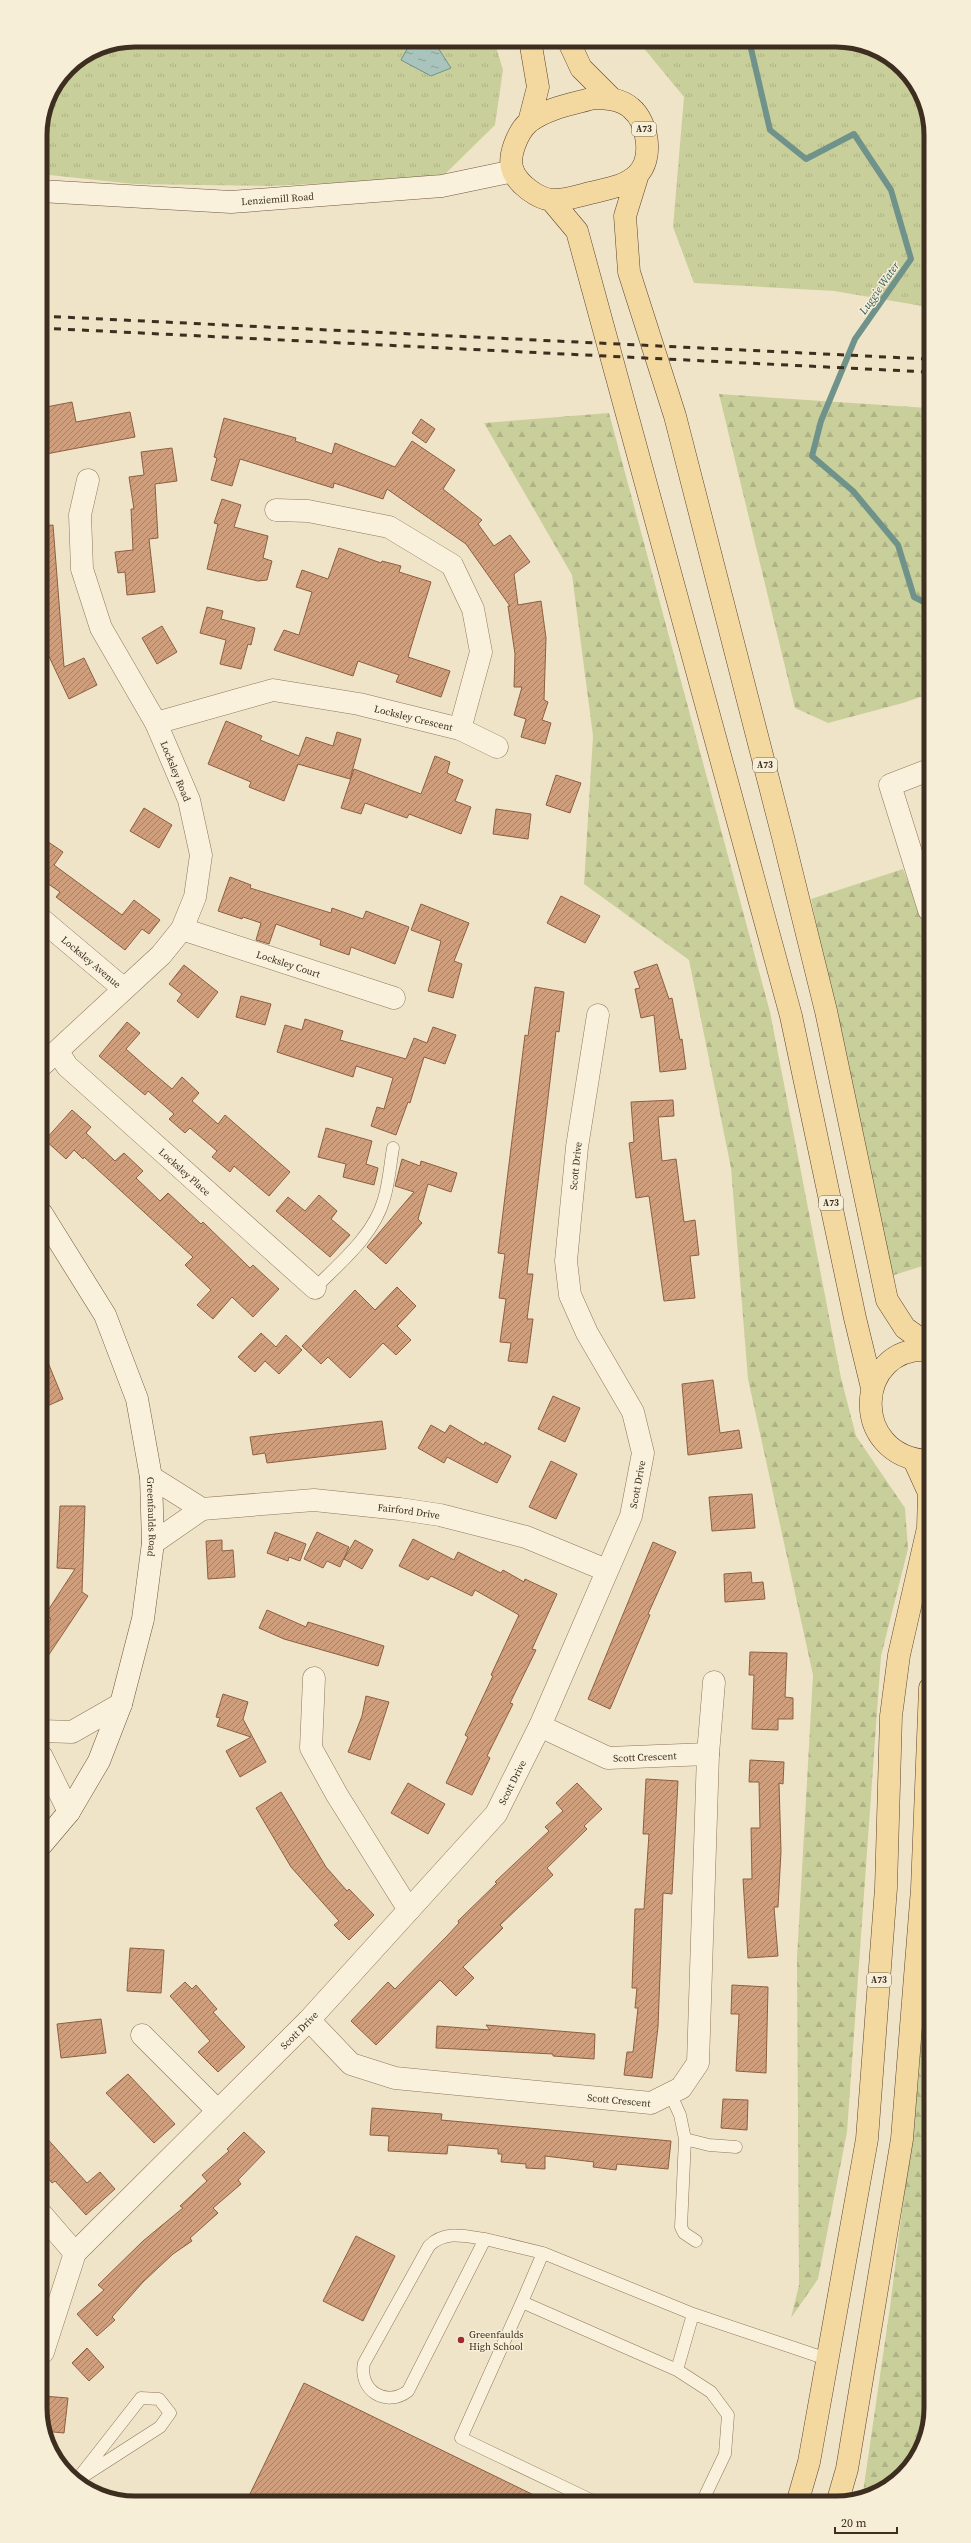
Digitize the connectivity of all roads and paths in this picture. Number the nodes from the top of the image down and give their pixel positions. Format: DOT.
graph roads {
  1 [pos="531,47"];
  2 [pos="571,47"];
  3 [pos="611,98"];
  4 [pos="529,122"];
  5 [pos="512,171"];
  6 [pos="638,174"];
  7 [pos="47,191"];
  8 [pos="551,200"];
  9 [pos="88,480"];
  10 [pos="276,510"];
  11 [pos="156,723"];
  12 [pos="460,729"];
  13 [pos="497,747"];
  14 [pos="924,772"];
  15 [pos="924,894"];
  16 [pos="47,924"];
  17 [pos="182,929"];
  18 [pos="124,989"];
  19 [pos="394,998"];
  20 [pos="598,1015"];
  21 [pos="58,1052"];
  22 [pos="47,1062"];
  23 [pos="393,1148"];
  24 [pos="47,1222"];
  25 [pos="315,1288"];
  26 [pos="924,1341"];
  27 [pos="924,1351"];
  28 [pos="872,1388"];
  29 [pos="922,1460"];
  30 [pos="151,1477"];
  31 [pos="202,1509"];
  32 [pos="153,1543"];
  33 [pos="924,1546"];
  34 [pos="606,1570"];
  35 [pos="314,1678"];
  36 [pos="714,1682"];
  37 [pos="121,1704"];
  38 [pos="540,1726"];
  39 [pos="47,1731"];
  40 [pos="708,1754"];
  41 [pos="47,1767"];
  42 [pos="69,1812"];
  43 [pos="47,1838"];
  44 [pos="924,1839"];
  45 [pos="409,1910"];
  46 [pos="309,2020"];
  47 [pos="142,2035"];
  48 [pos="670,2093"];
  49 [pos="217,2110"];
  50 [pos="685,2139"];
  51 [pos="736,2147"];
  52 [pos="47,2220"];
  53 [pos="485,2239"];
  54 [pos="696,2241"];
  55 [pos="75,2252"];
  56 [pos="543,2253"];
  57 [pos="522,2302"];
  58 [pos="693,2314"];
  59 [pos="47,2340"];
  60 [pos="828,2359"];
  61 [pos="677,2370"];
  62 [pos="80,2476"];
  63 [pos="81,2477"];
  64 [pos="582,2496"];
  65 [pos="705,2496"];
  66 [pos="799,2496"];
  67 [pos="839,2496"];
  1 -- 4 [label="main road, A73"];
  2 -- 3 [label="main road, A73"];
  3 -- 4 [label="main road, A73"];
  3 -- 6 [label="main road, A73"];
  4 -- 5 [label="main road, A73"];
  5 -- 7 [label="street, Lenziemill Road"];
  5 -- 8 [label="main road, A73"];
  6 -- 8 [label="main road"];
  6 -- 26 [label="main road, A73"];
  8 -- 28 [label="main road, A73"];
  9 -- 11 [label="street, Locksley Road"];
  10 -- 12 [label="street, Locksley Crescent"];
  11 -- 12 [label="street, Locksley Crescent"];
  11 -- 17 [label="street, Locksley Road"];
  12 -- 13 [label="street"];
  14 -- 15 [label="street"];
  16 -- 18 [label="street, Locksley Avenue"];
  17 -- 18 [label="street, Locksley Road"];
  17 -- 19 [label="street, Locksley Court"];
  18 -- 21 [label="street, Locksley Road"];
  20 -- 34 [label="street, Scott Drive"];
  21 -- 22 [label="street, Locksley Road"];
  21 -- 25 [label="street, Locksley Place"];
  23 -- 25 [label="lane"];
  24 -- 30 [label="street, Greenfaulds Road"];
  27 -- 28 [label="main road, A73"];
  28 -- 29 [label="main road, A73"];
  30 -- 31 [label="street"];
  30 -- 32 [label="street, Greenfaulds Road"];
  31 -- 32 [label="street"];
  31 -- 34 [label="street, Fairford Drive"];
  32 -- 37 [label="street, Greenfaulds Road"];
  33 -- 60 [label="main road, A73"];
  34 -- 38 [label="street, Scott Drive"];
  35 -- 45 [label="street"];
  36 -- 40 [label="street, Scott Crescent"];
  37 -- 39 [label="street"];
  37 -- 42 [label="street, Greenfaulds Road"];
  38 -- 40 [label="street, Scott Crescent"];
  38 -- 45 [label="street, Scott Drive"];
  40 -- 48 [label="street, Scott Crescent"];
  41 -- 42 [label="street"];
  42 -- 43 [label="street, Greenfaulds Road"];
  44 -- 67 [label="main road"];
  45 -- 46 [label="street, Scott Drive"];
  46 -- 48 [label="street, Scott Crescent"];
  46 -- 49 [label="street, Scott Drive"];
  47 -- 49 [label="street"];
  48 -- 50 [label="lane"];
  49 -- 55 [label="street, Scott Drive"];
  50 -- 51 [label="lane"];
  50 -- 54 [label="lane"];
  52 -- 55 [label="street"];
  53 -- 53 [label="lane"];
  53 -- 56 [label="lane"];
  55 -- 59 [label="street, Scott Drive"];
  56 -- 57 [label="lane"];
  56 -- 58 [label="lane"];
  57 -- 61 [label="lane"];
  57 -- 64 [label="lane"];
  58 -- 60 [label="lane"];
  58 -- 61 [label="lane"];
  60 -- 66 [label="main road, A73"];
  61 -- 65 [label="lane"];
  62 -- 63 [label="lane"];
}
